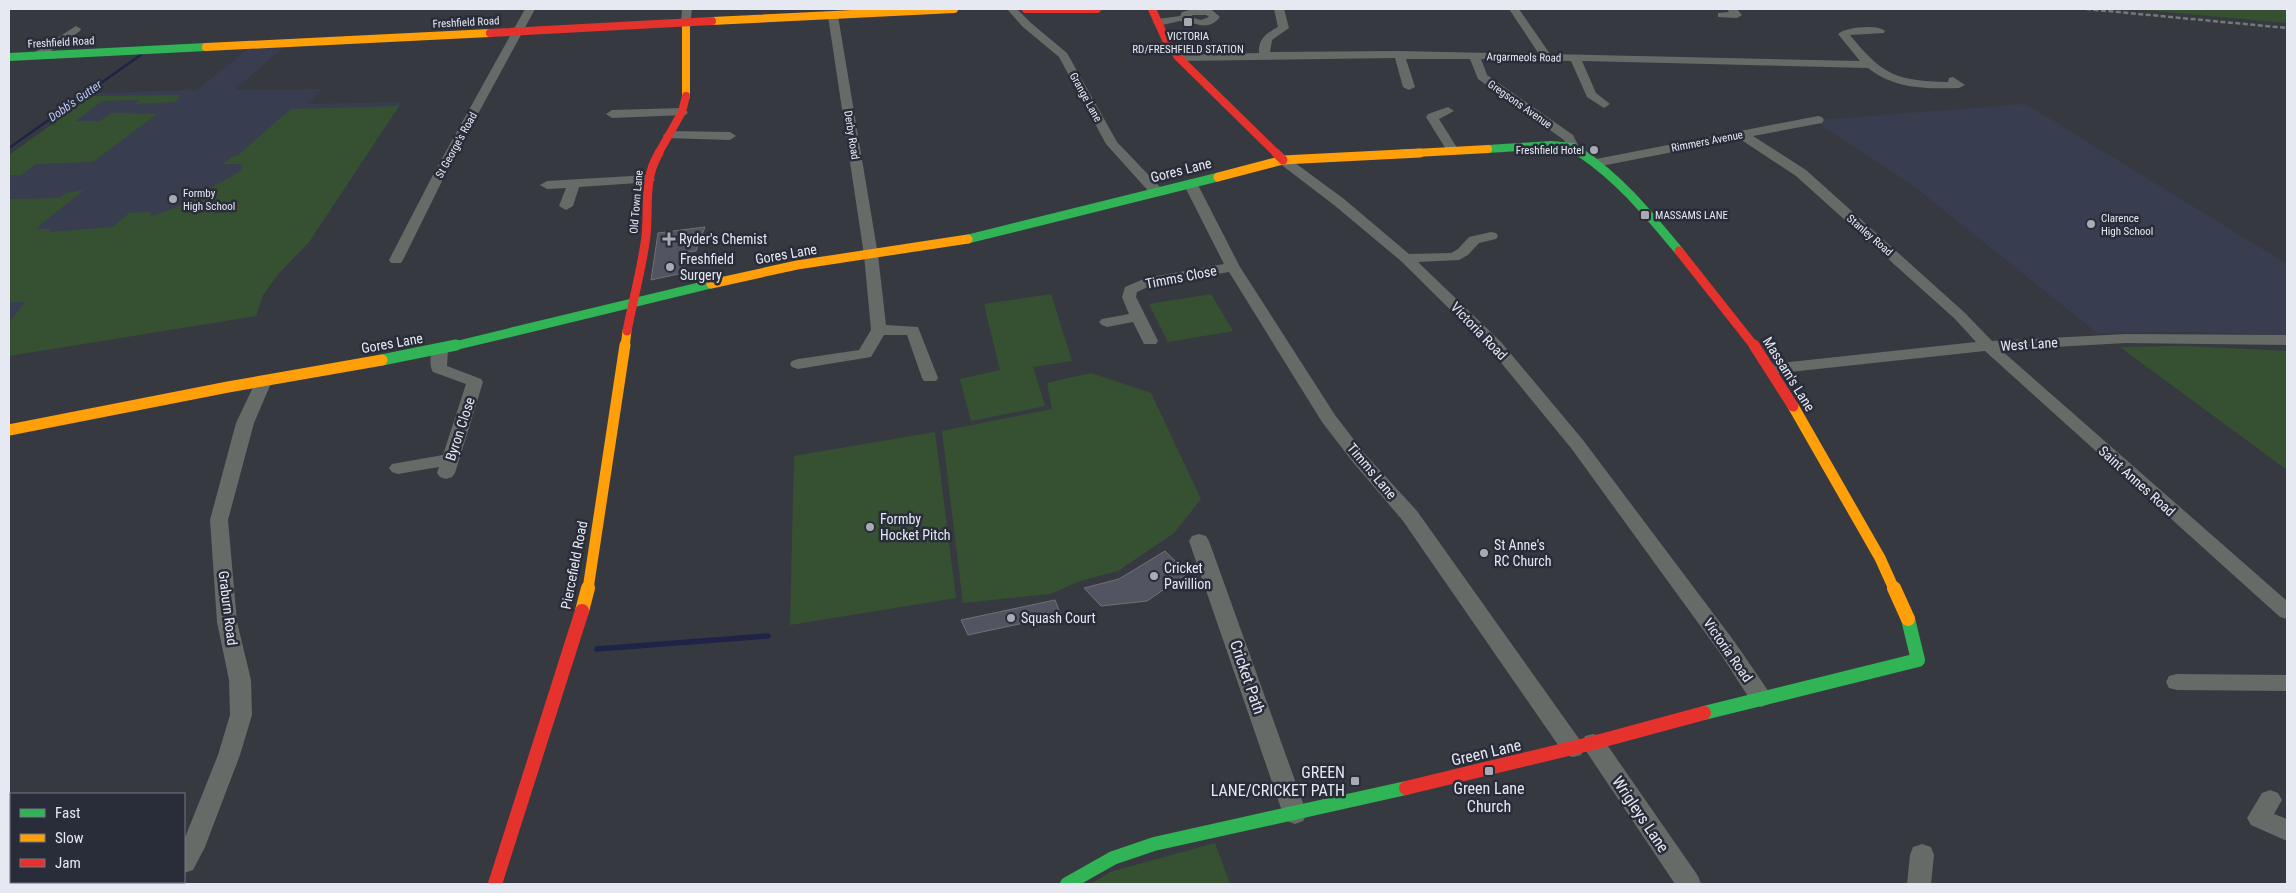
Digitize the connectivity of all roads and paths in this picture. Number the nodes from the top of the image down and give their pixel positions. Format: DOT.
graph roads {
  1 [pos="530,9"];
  2 [pos="687,9"];
  3 [pos="954,9"];
  4 [pos="1012,9"];
  5 [pos="1026,9"];
  6 [pos="1097,9"];
  7 [pos="1152,9"];
  8 [pos="1279,9"];
  9 [pos="1514,9"];
  10 [pos="1739,14"];
  11 [pos="1722,15"];
  12 [pos="833,16"];
  13 [pos="1185,18"];
  14 [pos="1158,22"];
  15 [pos="686,23"];
  16 [pos="76,29"];
  17 [pos="1880,31"];
  18 [pos="518,32"];
  19 [pos="1399,54"];
  20 [pos="1265,55"];
  21 [pos="36,56"];
  22 [pos="1474,56"];
  23 [pos="9,57"];
  24 [pos="1179,58"];
  25 [pos="1547,58"];
  26 [pos="1576,58"];
  27 [pos="1869,65"];
  28 [pos="1953,80"];
  29 [pos="1409,86"];
  30 [pos="1604,104"];
  31 [pos="1448,111"];
  32 [pos="682,112"];
  33 [pos="612,114"];
  34 [pos="1818,120"];
  35 [pos="1741,134"];
  36 [pos="669,135"];
  37 [pos="730,136"];
  38 [pos="1573,147"];
  39 [pos="1453,151"];
  40 [pos="1283,160"];
  41 [pos="1596,163"];
  42 [pos="648,180"];
  43 [pos="574,183"];
  44 [pos="1190,183"];
  45 [pos="547,185"];
  46 [pos="1156,191"];
  47 [pos="566,206"];
  48 [pos="1490,236"];
  49 [pos="871,255"];
  50 [pos="1407,258"];
  51 [pos="396,260"];
  52 [pos="1233,266"];
  53 [pos="632,301"];
  54 [pos="1139,317"];
  55 [pos="1107,322"];
  56 [pos="879,330"];
  57 [pos="2287,340"];
  58 [pos="1150,341"];
  59 [pos="1990,346"];
  60 [pos="440,350"];
  61 [pos="798,364"];
  62 [pos="1772,369"];
  63 [pos="930,378"];
  64 [pos="264,380"];
  65 [pos="9,430"];
  66 [pos="398,468"];
  67 [pos="1199,541"];
  68 [pos="2287,612"];
  69 [pos="1918,660"];
  70 [pos="2177,682"];
  71 [pos="2287,683"];
  72 [pos="1761,698"];
  73 [pos="1583,746"];
  74 [pos="2270,800"];
  75 [pos="1295,814"];
  76 [pos="2287,830"];
  77 [pos="1922,855"];
  78 [pos="185,860"];
  79 [pos="496,884"];
  80 [pos="1067,884"];
  81 [pos="1688,884"];
  82 [pos="1919,884"];
  1 -- 18 [label="street, St George's Road"];
  2 -- 15 [label="street"];
  3 -- 12 [label="street, Freshfield Road"];
  4 -- 46 [label="street, Grange Lane"];
  5 -- 6 [label="street"];
  7 -- 14 [label="street, Victoria Road"];
  8 -- 20 [label="street"];
  9 -- 25 [label="street"];
  10 -- 11 [label="street"];
  12 -- 15 [label="street, Freshfield Road"];
  12 -- 49 [label="street, Derby Road"];
  13 -- 14 [label="street"];
  14 -- 24 [label="street, Victoria Road"];
  15 -- 18 [label="street, Freshfield Road"];
  15 -- 32 [label="street, Old Town Lane"];
  16 -- 21 [label="street"];
  17 -- 27 [label="street, Argarmeols Road"];
  18 -- 21 [label="street, Freshfield Road"];
  18 -- 51 [label="street, St George's Road"];
  19 -- 20 [label="street, Argarmeols Road"];
  19 -- 22 [label="street, Argarmeols Road"];
  19 -- 29 [label="street"];
  20 -- 24 [label="street, Argarmeols Road"];
  21 -- 23 [label="street, Freshfield Road"];
  22 -- 25 [label="street, Argarmeols Road"];
  22 -- 38 [label="street, Gregsons Avenue"];
  24 -- 40 [label="street, Victoria Road"];
  25 -- 26 [label="street, Argarmeols Road"];
  26 -- 27 [label="street, Argarmeols Road"];
  26 -- 30 [label="street"];
  27 -- 28 [label="street, Argarmeols Road"];
  31 -- 39 [label="street"];
  32 -- 33 [label="street"];
  32 -- 36 [label="street, Old Town Lane"];
  34 -- 35 [label="street, Rimmers Avenue"];
  35 -- 41 [label="street, Rimmers Avenue"];
  35 -- 59 [label="street, Stanley Road"];
  36 -- 37 [label="street"];
  36 -- 42 [label="street, Old Town Lane"];
  38 -- 39 [label="street, Gores Lane"];
  38 -- 41 [label="street, Massam's Lane"];
  39 -- 40 [label="street, Gores Lane"];
  40 -- 44 [label="street, Gores Lane"];
  40 -- 50 [label="street, Victoria Road"];
  41 -- 62 [label="street, Massam's Lane"];
  42 -- 43 [label="street"];
  42 -- 53 [label="street, Old Town Lane"];
  43 -- 45 [label="street"];
  43 -- 47 [label="street"];
  44 -- 46 [label="street, Gores Lane"];
  44 -- 52 [label="street, Timms Lane"];
  46 -- 49 [label="street, Gores Lane"];
  48 -- 50 [label="street"];
  49 -- 53 [label="street, Gores Lane"];
  49 -- 56 [label="street, Derby Road"];
  50 -- 72 [label="street, Victoria Road"];
  52 -- 54 [label="street, Timms Close"];
  52 -- 73 [label="street, Timms Lane"];
  53 -- 60 [label="street, Gores Lane"];
  53 -- 79 [label="street, Piercefield Road"];
  54 -- 55 [label="street"];
  54 -- 58 [label="street, Timms Close"];
  56 -- 61 [label="street"];
  56 -- 63 [label="street"];
  57 -- 59 [label="street, West Lane"];
  59 -- 62 [label="street, West Lane"];
  59 -- 68 [label="street, Saint Annes Road"];
  60 -- 64 [label="street, Gores Lane"];
  60 -- 66 [label="street, Byron Close"];
  62 -- 69 [label="street, Massam's Lane"];
  64 -- 65 [label="street, Gores Lane"];
  64 -- 78 [label="street, Graburn Road"];
  67 -- 75 [label="street, Cricket Path"];
  69 -- 72 [label="street, Green Lane"];
  70 -- 71 [label="street"];
  72 -- 73 [label="street, Green Lane"];
  73 -- 75 [label="street, Green Lane"];
  73 -- 81 [label="street, Wrigleys Lane"];
  74 -- 76 [label="street"];
  75 -- 80 [label="street, Green Lane"];
  77 -- 82 [label="street"];
}
